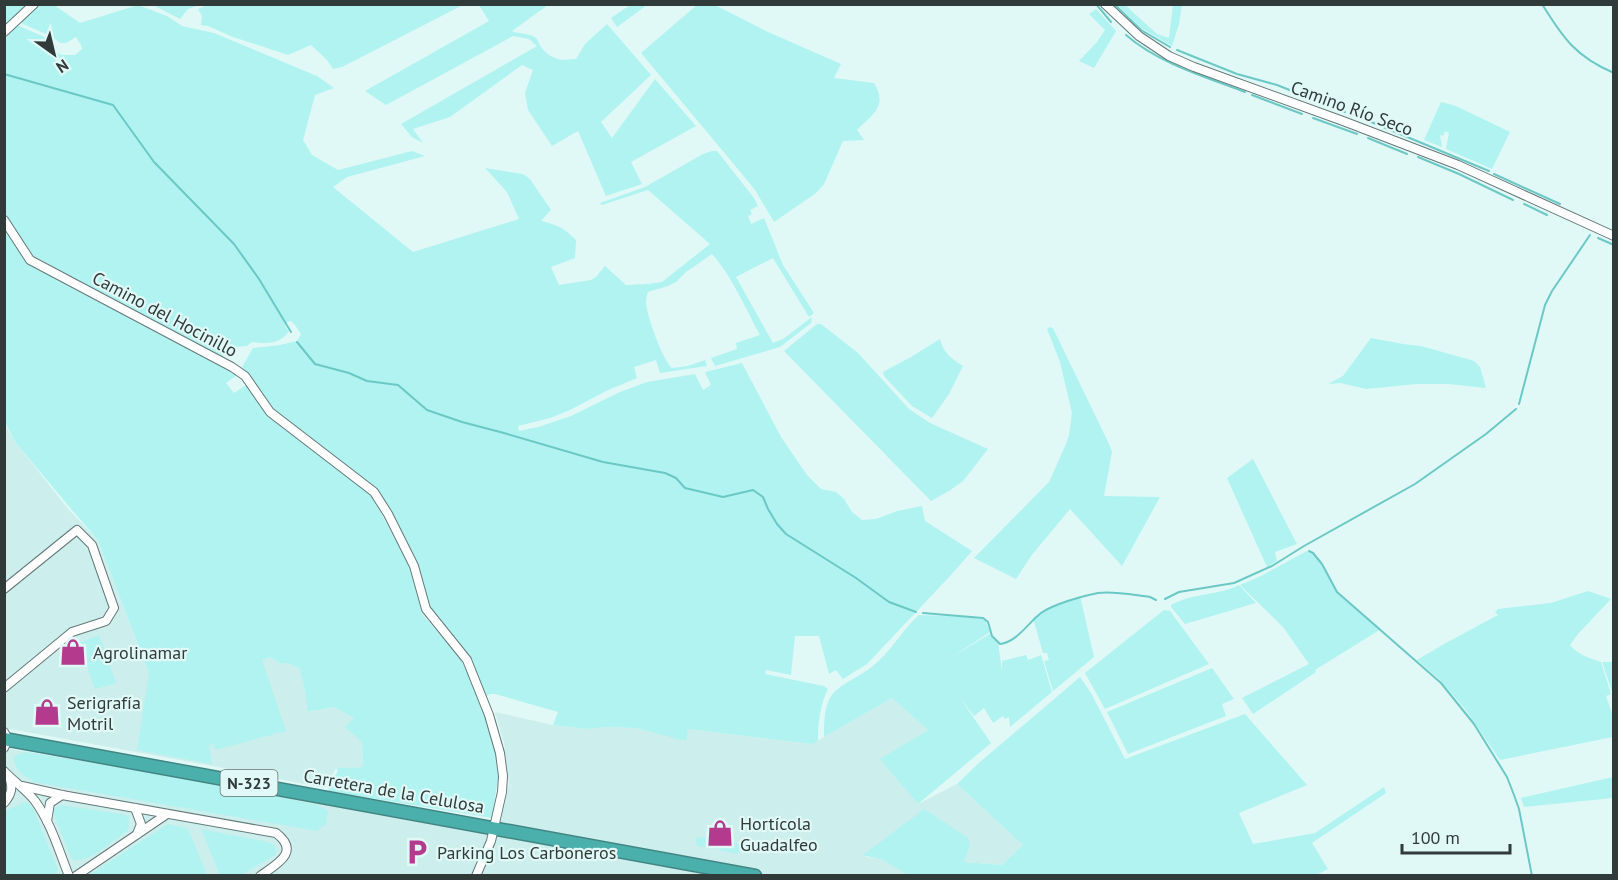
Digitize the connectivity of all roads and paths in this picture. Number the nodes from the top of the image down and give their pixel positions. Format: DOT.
graph roads {
  1 [pos="34,4"];
  2 [pos="1105,4"];
  3 [pos="4,32"];
  4 [pos="4,220"];
  5 [pos="1614,236"];
  6 [pos="4,590"];
  7 [pos="4,688"];
  8 [pos="5,739"];
  9 [pos="7,773"];
  10 [pos="22,786"];
  11 [pos="62,795"];
  12 [pos="4,803"];
  13 [pos="135,808"];
  14 [pos="167,814"];
  15 [pos="47,820"];
  16 [pos="493,828"];
  17 [pos="137,836"];
  18 [pos="69,876"];
  19 [pos="76,876"];
  20 [pos="260,876"];
  21 [pos="476,876"];
  22 [pos="755,876"];
  1 -- 3 [label="street"];
  2 -- 5 [label="street, Camino Río Seco"];
  4 -- 16 [label="street, Camino del Hocinillo"];
  6 -- 7 [label="street"];
  8 -- 16 [label="highway, Carretera de la Celulosa / N-323"];
  9 -- 10 [label="street"];
  9 -- 12 [label="street"];
  10 -- 11 [label="street"];
  10 -- 15 [label="street"];
  11 -- 13 [label="street"];
  11 -- 15 [label="street"];
  13 -- 14 [label="street"];
  13 -- 17 [label="street"];
  14 -- 17 [label="street"];
  14 -- 20 [label="street"];
  15 -- 18 [label="street"];
  16 -- 21 [label="street, Camino del Hocinillo"];
  16 -- 22 [label="highway, N-323"];
  17 -- 19 [label="street"];
}
